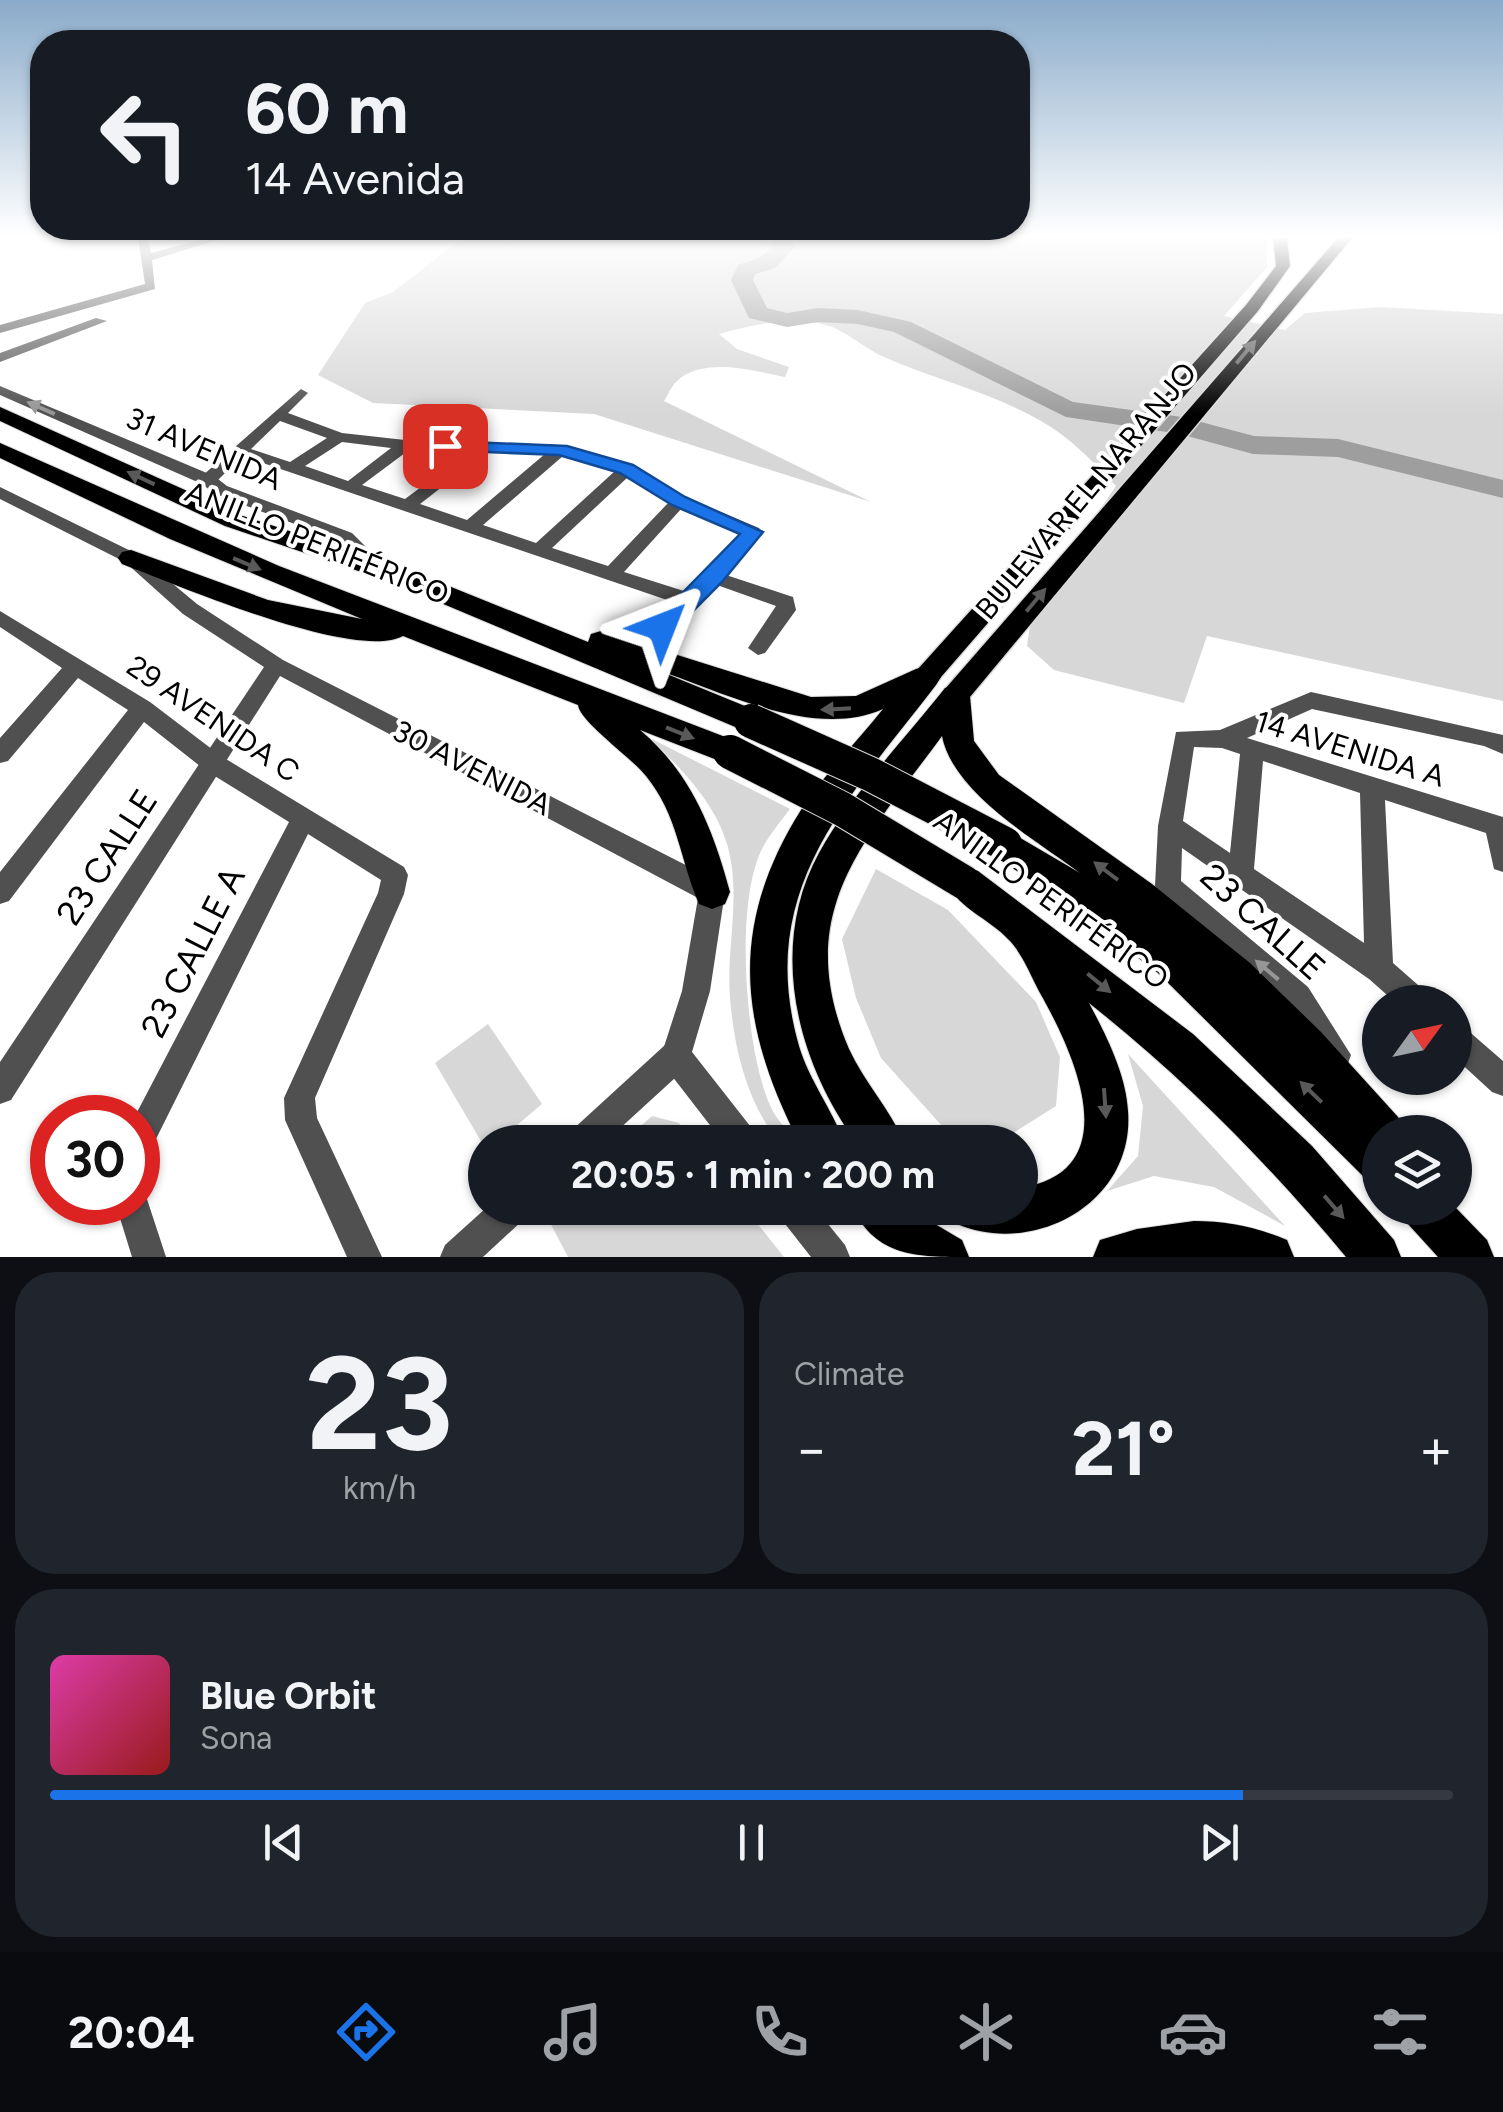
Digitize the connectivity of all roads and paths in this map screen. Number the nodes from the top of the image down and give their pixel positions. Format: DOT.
graph roads {
  1 [pos="110,297"];
  2 [pos="1260,297"];
  3 [pos="1293,297"];
  4 [pos="101,321"];
  5 [pos="0,329"];
  6 [pos="0,358"];
  7 [pos="0,390"];
  8 [pos="301,393"];
  9 [pos="0,413"];
  10 [pos="278,415"];
  11 [pos="339,437"];
  12 [pos="406,446"];
  13 [pos="484,447"];
  14 [pos="0,450"];
  15 [pos="240,450"];
  16 [pos="560,450"];
  17 [pos="293,467"];
  18 [pos="626,469"];
  19 [pos="208,480"];
  20 [pos="351,486"];
  21 [pos="0,492"];
  22 [pos="678,501"];
  23 [pos="408,505"];
  24 [pos="471,526"];
  25 [pos="539,550"];
  26 [pos="131,558"];
  27 [pos="379,569"];
  28 [pos="613,572"];
  29 [pos="714,577"];
  30 [pos="689,600"];
  31 [pos="465,604"];
  32 [pos="0,618"];
  33 [pos="662,627"];
  34 [pos="426,631"];
  35 [pos="758,648"];
  36 [pos="276,665"];
  37 [pos="76,666"];
  38 [pos="950,676"];
  39 [pos="563,686"];
  40 [pos="142,708"];
  41 [pos="1222,740"];
  42 [pos="1496,741"];
  43 [pos="1181,745"];
  44 [pos="1252,750"];
  45 [pos="0,754"];
  46 [pos="213,763"];
  47 [pos="1372,787"];
  48 [pos="303,819"];
  49 [pos="1170,826"];
  50 [pos="1500,827"];
  51 [pos="1503,861"];
  52 [pos="1242,874"];
  53 [pos="0,892"];
  54 [pos="712,892"];
  55 [pos="1019,922"];
  56 [pos="1379,969"];
  57 [pos="1397,985"];
  58 [pos="1472,1053"];
  59 [pos="676,1056"];
  60 [pos="1503,1081"];
  61 [pos="0,1089"];
  62 [pos="160,1098"];
  63 [pos="1369,1115"];
  64 [pos="1373,1115"];
  65 [pos="601,1125"];
  66 [pos="731,1125"];
  67 [pos="813,1125"];
  68 [pos="871,1125"];
  69 [pos="1362,1144"];
  70 [pos="1038,1206"];
  71 [pos="139,1225"];
  72 [pos="492,1225"];
  73 [pos="808,1225"];
  74 [pos="892,1225"];
  75 [pos="1440,1225"];
  76 [pos="1449,1225"];
  77 [pos="149,1257"];
  78 [pos="366,1257"];
  79 [pos="457,1257"];
  80 [pos="833,1257"];
  81 [pos="945,1257"];
  82 [pos="1118,1257"];
  83 [pos="1270,1257"];
  84 [pos="1377,1257"];
  85 [pos="1471,1257"];
  1 -- 5 [label="street"];
  2 -- 38 [label="main road, BULEVAR EL NARANJO"];
  38 -- 3 [label="main road, BULEVAR EL NARANJO, one-way"];
  4 -- 6 [label="street"];
  19 -- 7 [label="street, 31 AVENIDA, one-way"];
  8 -- 10 [label="street"];
  27 -- 9 [label="highway, ANILLO PERIFÉRICO, one-way"];
  10 -- 11 [label="street"];
  10 -- 15 [label="street"];
  11 -- 12 [label="street"];
  11 -- 17 [label="street"];
  12 -- 13 [label="street"];
  12 -- 20 [label="street"];
  13 -- 16 [label="street"];
  13 -- 23 [label="street"];
  14 -- 34 [label="highway, ANILLO PERIFÉRICO, one-way"];
  15 -- 17 [label="street"];
  15 -- 19 [label="street"];
  16 -- 18 [label="street"];
  16 -- 24 [label="street"];
  17 -- 20 [label="street"];
  18 -- 22 [label="street"];
  18 -- 25 [label="street"];
  19 -- 27 [label="street, 31 AVENIDA"];
  20 -- 23 [label="street"];
  21 -- 26 [label="street, 30 AVENIDA"];
  22 -- 28 [label="street"];
  22 -- 29 [label="street"];
  23 -- 24 [label="street"];
  24 -- 25 [label="street"];
  25 -- 28 [label="street"];
  26 -- 34 [label="highway"];
  26 -- 36 [label="street, 30 AVENIDA"];
  27 -- 31 [label="highway, ANILLO PERIFÉRICO"];
  28 -- 30 [label="street"];
  29 -- 30 [label="street"];
  29 -- 35 [label="street"];
  30 -- 33 [label="street"];
  38 -- 31 [label="highway, one-way"];
  69 -- 31 [label="highway, ANILLO PERIFÉRICO, one-way, bridge"];
  32 -- 37 [label="street, 29 AVENIDA C"];
  34 -- 39 [label="highway, ANILLO PERIFÉRICO"];
  36 -- 46 [label="street, 23 CALLE"];
  36 -- 54 [label="street, 30 AVENIDA"];
  37 -- 40 [label="street, 29 AVENIDA C"];
  37 -- 45 [label="street"];
  63 -- 38 [label="highway, one-way"];
  38 -- 67 [label="highway"];
  38 -- 68 [label="highway"];
  39 -- 54 [label="highway"];
  39 -- 55 [label="highway, ANILLO PERIFÉRICO, one-way, bridge"];
  40 -- 46 [label="street, 29 AVENIDA C"];
  40 -- 53 [label="street"];
  41 -- 42 [label="street"];
  41 -- 43 [label="street, 14 AVENIDA A"];
  41 -- 44 [label="street, 14 AVENIDA A"];
  43 -- 49 [label="street, 23 CALLE"];
  44 -- 47 [label="street, 14 AVENIDA A"];
  44 -- 52 [label="street"];
  46 -- 48 [label="street, 29 AVENIDA C"];
  46 -- 61 [label="street, 23 CALLE"];
  47 -- 50 [label="street, 14 AVENIDA A"];
  47 -- 56 [label="street"];
  48 -- 62 [label="street, 23 CALLE A"];
  48 -- 78 [label="street, 29 AVENIDA C"];
  49 -- 52 [label="street"];
  64 -- 49 [label="street, 23 CALLE, one-way"];
  50 -- 51 [label="street"];
  52 -- 56 [label="street"];
  54 -- 59 [label="street"];
  55 -- 70 [label="highway, one-way"];
  55 -- 84 [label="highway, ANILLO PERIFÉRICO, one-way"];
  56 -- 57 [label="street"];
  58 -- 60 [label="street"];
  59 -- 65 [label="street"];
  59 -- 66 [label="street"];
  71 -- 77 [label="street"];
  72 -- 79 [label="street"];
  73 -- 80 [label="street"];
  74 -- 81 [label="highway"];
  75 -- 85 [label="highway"];
  76 -- 85 [label="highway"];
  82 -- 83 [label="highway"];
}
